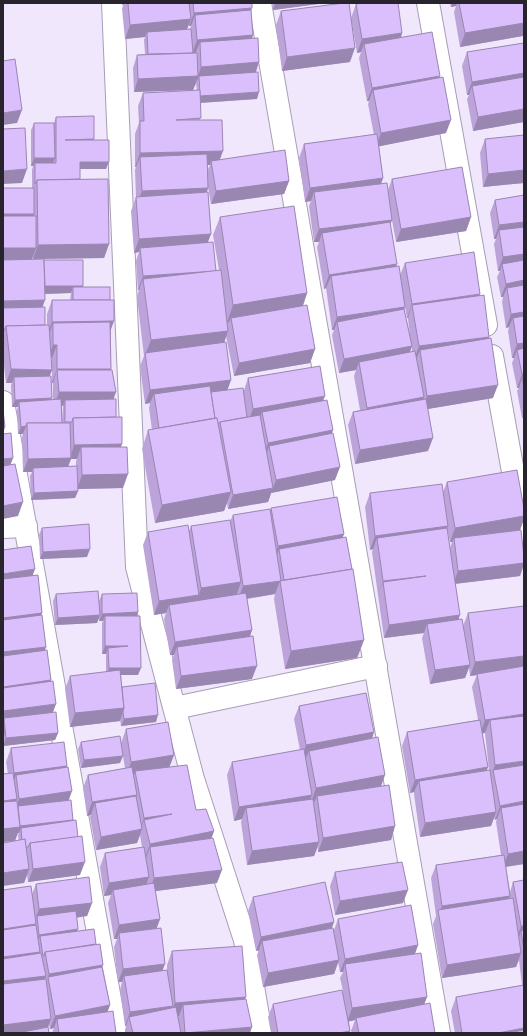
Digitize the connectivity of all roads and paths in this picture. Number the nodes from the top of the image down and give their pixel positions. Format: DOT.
graph roads {
  1 [pos="113,3"];
  2 [pos="260,3"];
  3 [pos="428,3"];
  4 [pos="3,402"];
  5 [pos="26,526"];
  6 [pos="3,527"];
  7 [pos="524,532"];
  8 [pos="376,666"];
  9 [pos="175,708"];
  10 [pos="116,1033"];
  11 [pos="261,1033"];
  12 [pos="439,1033"];
  1 -- 9 [label="street"];
  2 -- 8 [label="street"];
  3 -- 7 [label="street"];
  4 -- 5 [label="street"];
  5 -- 6 [label="street"];
  5 -- 10 [label="street"];
  8 -- 9 [label="street"];
  8 -- 12 [label="street"];
  9 -- 11 [label="street"];
}
